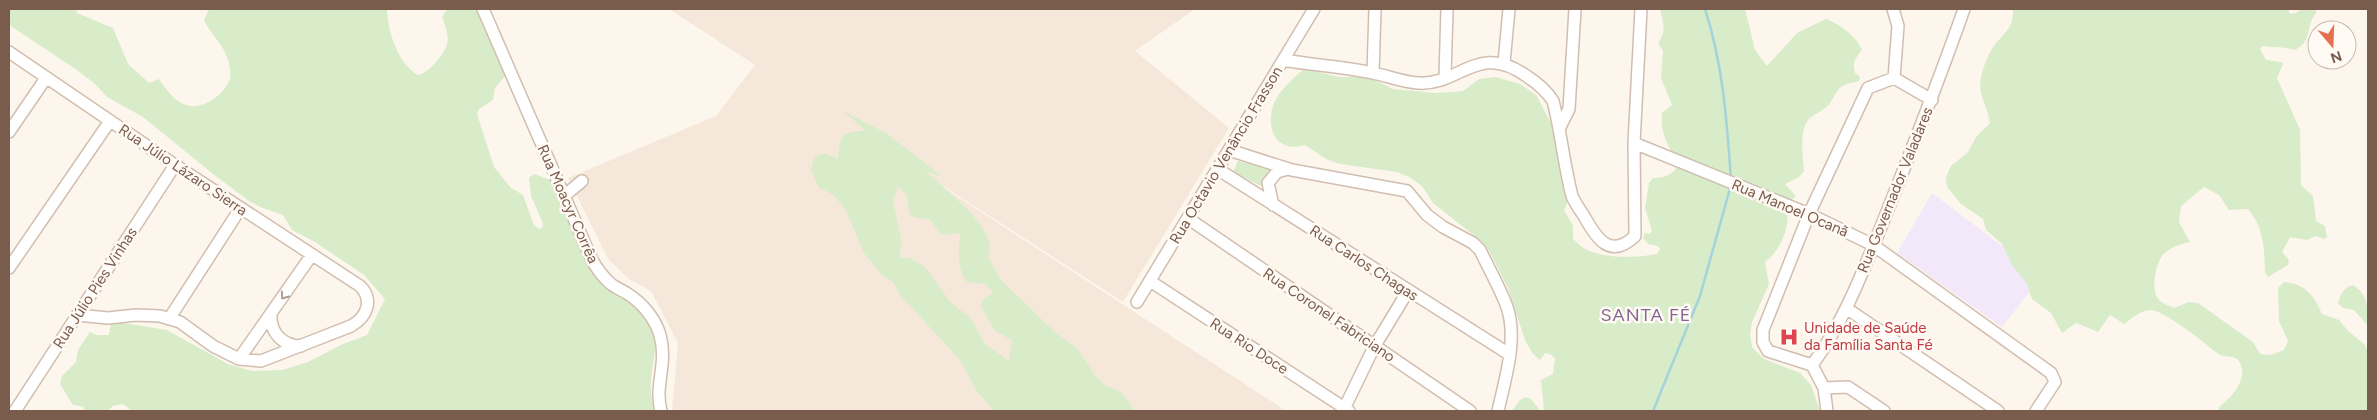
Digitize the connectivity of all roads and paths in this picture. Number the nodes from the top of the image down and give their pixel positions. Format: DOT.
graph roads {
  1 [pos="483,9"];
  2 [pos="1314,9"];
  3 [pos="1375,9"];
  4 [pos="1447,9"];
  5 [pos="1509,9"];
  6 [pos="1575,9"];
  7 [pos="1641,9"];
  8 [pos="1893,9"];
  9 [pos="1964,9"];
  10 [pos="9,52"];
  11 [pos="1283,60"];
  12 [pos="1504,63"];
  13 [pos="1373,73"];
  14 [pos="1445,77"];
  15 [pos="46,78"];
  16 [pos="1894,78"];
  17 [pos="1932,100"];
  18 [pos="110,121"];
  19 [pos="1560,127"];
  20 [pos="9,132"];
  21 [pos="1634,143"];
  22 [pos="1229,150"];
  23 [pos="175,165"];
  24 [pos="1288,169"];
  25 [pos="1219,170"];
  26 [pos="582,181"];
  27 [pos="564,196"];
  28 [pos="1273,205"];
  29 [pos="240,209"];
  30 [pos="1809,214"];
  31 [pos="1189,219"];
  32 [pos="1873,245"];
  33 [pos="312,256"];
  34 [pos="9,268"];
  35 [pos="1150,281"];
  36 [pos="1408,291"];
  37 [pos="1137,302"];
  38 [pos="1846,308"];
  39 [pos="270,314"];
  40 [pos="77,316"];
  41 [pos="169,319"];
  42 [pos="1510,331"];
  43 [pos="1492,344"];
  44 [pos="306,345"];
  45 [pos="1374,347"];
  46 [pos="1509,354"];
  47 [pos="239,359"];
  48 [pos="1812,365"];
  49 [pos="1824,388"];
  50 [pos="17,408"];
  51 [pos="1345,410"];
  52 [pos="30,411"];
  53 [pos="661,411"];
  54 [pos="1470,411"];
  55 [pos="1498,411"];
  56 [pos="1827,411"];
  57 [pos="1884,411"];
  58 [pos="1998,411"];
  59 [pos="2036,411"];
  1 -- 27 [label="street, Rua Moacyr Corrêa"];
  2 -- 11 [label="street, Rua Octavio Venâncio Frasson"];
  3 -- 13 [label="street"];
  4 -- 14 [label="street"];
  5 -- 12 [label="street"];
  6 -- 19 [label="street"];
  7 -- 21 [label="street"];
  8 -- 16 [label="street"];
  9 -- 17 [label="street, Rua Governador Valadares"];
  10 -- 15 [label="street, Rua Júlio Lázaro Sierra"];
  11 -- 13 [label="street"];
  11 -- 22 [label="street, Rua Octavio Venâncio Frasson"];
  12 -- 14 [label="street"];
  12 -- 19 [label="street"];
  13 -- 14 [label="street"];
  15 -- 18 [label="street, Rua Júlio Lázaro Sierra"];
  15 -- 20 [label="street"];
  16 -- 17 [label="street"];
  16 -- 30 [label="street"];
  17 -- 32 [label="street, Rua Governador Valadares"];
  18 -- 23 [label="street, Rua Júlio Lázaro Sierra"];
  18 -- 34 [label="street"];
  19 -- 21 [label="street"];
  21 -- 30 [label="street, Rua Manoel Ocanã"];
  22 -- 24 [label="street"];
  22 -- 25 [label="street, Rua Octavio Venâncio Frasson"];
  23 -- 29 [label="street, Rua Júlio Lázaro Sierra"];
  23 -- 40 [label="street, Rua Júlio Pies Vinhas"];
  24 -- 28 [label="street"];
  24 -- 42 [label="street"];
  25 -- 28 [label="street, Rua Carlos Chagas"];
  25 -- 31 [label="street, Rua Octavio Venâncio Frasson"];
  26 -- 27 [label="street"];
  27 -- 53 [label="street, Rua Moacyr Corrêa"];
  28 -- 36 [label="street, Rua Carlos Chagas"];
  29 -- 33 [label="street, Rua Júlio Lázaro Sierra"];
  29 -- 41 [label="street"];
  30 -- 32 [label="street, Rua Manoel Ocanã"];
  30 -- 48 [label="street"];
  31 -- 35 [label="street, Rua Octavio Venâncio Frasson"];
  31 -- 45 [label="street, Rua Coronel Fabriciano"];
  32 -- 38 [label="street, Rua Governador Valadares"];
  32 -- 59 [label="street, Rua Manoel Ocanã"];
  33 -- 39 [label="street, one-way"];
  33 -- 44 [label="street, Rua Júlio Lázaro Sierra"];
  35 -- 37 [label="street, Rua Octavio Venâncio Frasson"];
  35 -- 51 [label="street, Rua Rio Doce"];
  36 -- 43 [label="street, Rua Carlos Chagas"];
  36 -- 45 [label="street"];
  38 -- 48 [label="street, Rua Governador Valadares"];
  38 -- 58 [label="street"];
  39 -- 44 [label="street"];
  39 -- 47 [label="street"];
  40 -- 41 [label="street"];
  40 -- 50 [label="street, Rua Júlio Pies Vinhas"];
  41 -- 47 [label="street"];
  42 -- 43 [label="street"];
  42 -- 46 [label="street"];
  43 -- 46 [label="street, Rua Carlos Chagas"];
  44 -- 47 [label="street"];
  45 -- 51 [label="street"];
  45 -- 54 [label="street, Rua Coronel Fabriciano"];
  46 -- 55 [label="street"];
  48 -- 49 [label="street"];
  49 -- 56 [label="street"];
  49 -- 57 [label="street"];
  50 -- 52 [label="street"];
}
